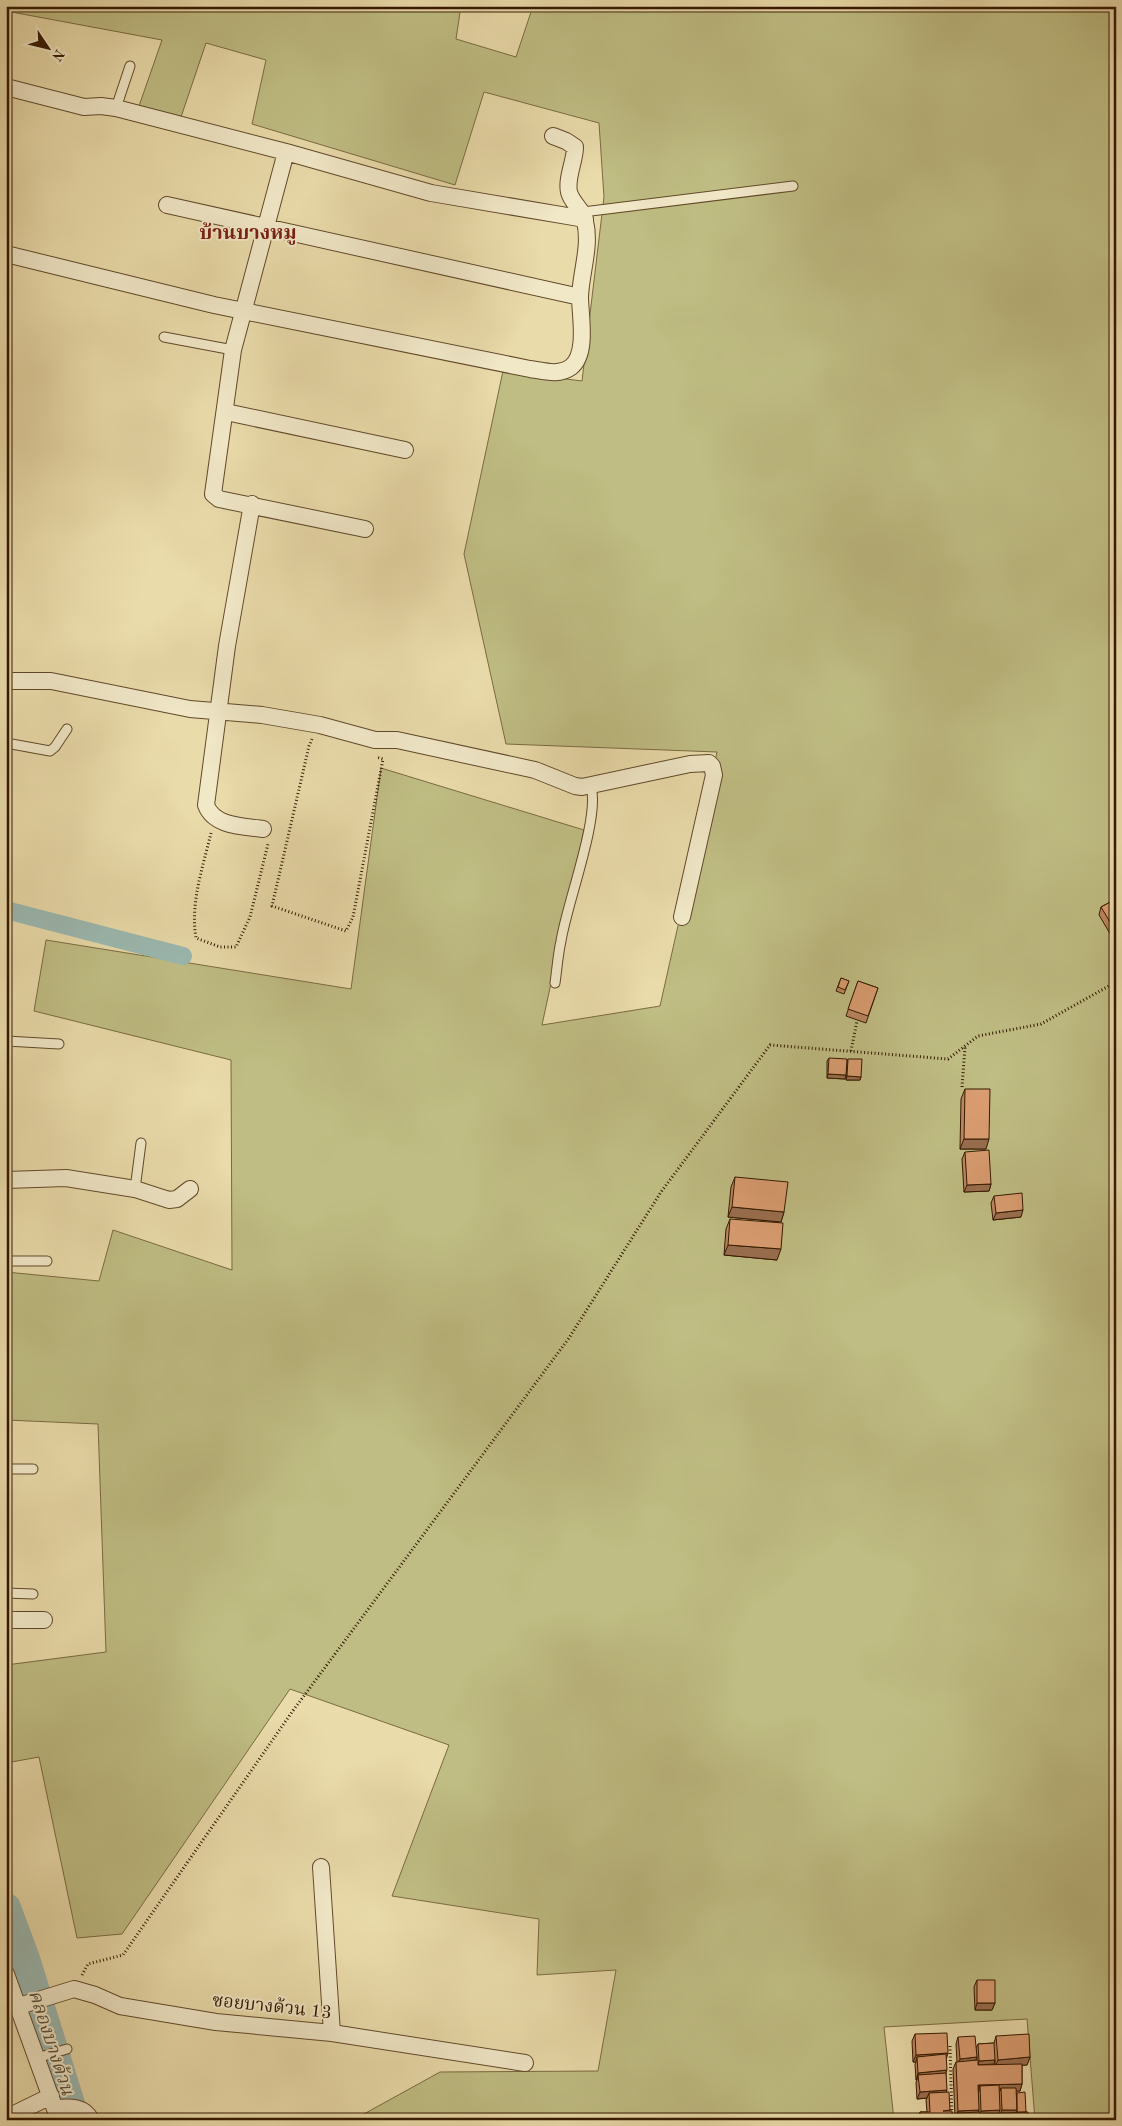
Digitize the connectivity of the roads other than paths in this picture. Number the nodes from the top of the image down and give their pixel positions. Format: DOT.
graph roads {
  1 [pos="130,66"];
  2 [pos="6,87"];
  3 [pos="116,108"];
  4 [pos="553,136"];
  5 [pos="286,152"];
  6 [pos="794,186"];
  7 [pos="166,206"];
  8 [pos="584,216"];
  9 [pos="265,227"];
  10 [pos="6,254"];
  11 [pos="580,297"];
  12 [pos="242,313"];
  13 [pos="164,337"];
  14 [pos="234,345"];
  15 [pos="226,412"];
  16 [pos="405,450"];
  17 [pos="252,504"];
  18 [pos="365,528"];
  19 [pos="6,681"];
  20 [pos="219,711"];
  21 [pos="66,729"];
  22 [pos="6,743"];
  23 [pos="591,786"];
  24 [pos="264,829"];
  25 [pos="682,917"];
  26 [pos="555,983"];
  27 [pos="6,1041"];
  28 [pos="59,1044"];
  29 [pos="141,1143"];
  30 [pos="6,1180"];
  31 [pos="190,1189"];
  32 [pos="135,1190"];
  33 [pos="6,1261"];
  34 [pos="47,1261"];
  35 [pos="33,1468"];
  36 [pos="6,1469"];
  37 [pos="6,1593"];
  38 [pos="33,1594"];
  39 [pos="6,1620"];
  40 [pos="44,1620"];
  41 [pos="321,1867"];
  42 [pos="6,1974"];
  43 [pos="24,2004"];
  44 [pos="332,2033"];
  45 [pos="66,2049"];
  46 [pos="42,2057"];
  47 [pos="525,2063"];
  48 [pos="62,2108"];
  49 [pos="6,2118"];
  50 [pos="91,2120"];
  1 -- 3 [label="lane"];
  2 -- 3 [label="street"];
  3 -- 5 [label="street"];
  4 -- 8 [label="street"];
  5 -- 8 [label="street"];
  5 -- 9 [label="street"];
  6 -- 8 [label="lane"];
  7 -- 9 [label="street"];
  8 -- 11 [label="street"];
  9 -- 11 [label="street"];
  9 -- 12 [label="street"];
  10 -- 12 [label="street"];
  11 -- 12 [label="street"];
  12 -- 14 [label="street"];
  13 -- 14 [label="lane"];
  14 -- 15 [label="street"];
  15 -- 16 [label="street"];
  15 -- 17 [label="street"];
  17 -- 18 [label="street"];
  17 -- 20 [label="street"];
  19 -- 20 [label="street"];
  20 -- 23 [label="street"];
  20 -- 24 [label="street"];
  21 -- 22 [label="lane"];
  23 -- 25 [label="street"];
  23 -- 26 [label="lane"];
  27 -- 28 [label="lane"];
  29 -- 32 [label="lane"];
  30 -- 32 [label="street"];
  31 -- 32 [label="street"];
  33 -- 34 [label="lane"];
  35 -- 36 [label="lane"];
  37 -- 38 [label="lane"];
  39 -- 40 [label="street"];
  41 -- 44 [label="street"];
  42 -- 43 [label="street"];
  43 -- 44 [label="street, ซอยบางด้วน 13"];
  43 -- 46 [label="street"];
  44 -- 47 [label="street, ซอยบางด้วน 13"];
  45 -- 46 [label="lane"];
  46 -- 48 [label="street"];
  48 -- 49 [label="street"];
  48 -- 50 [label="street"];
}
